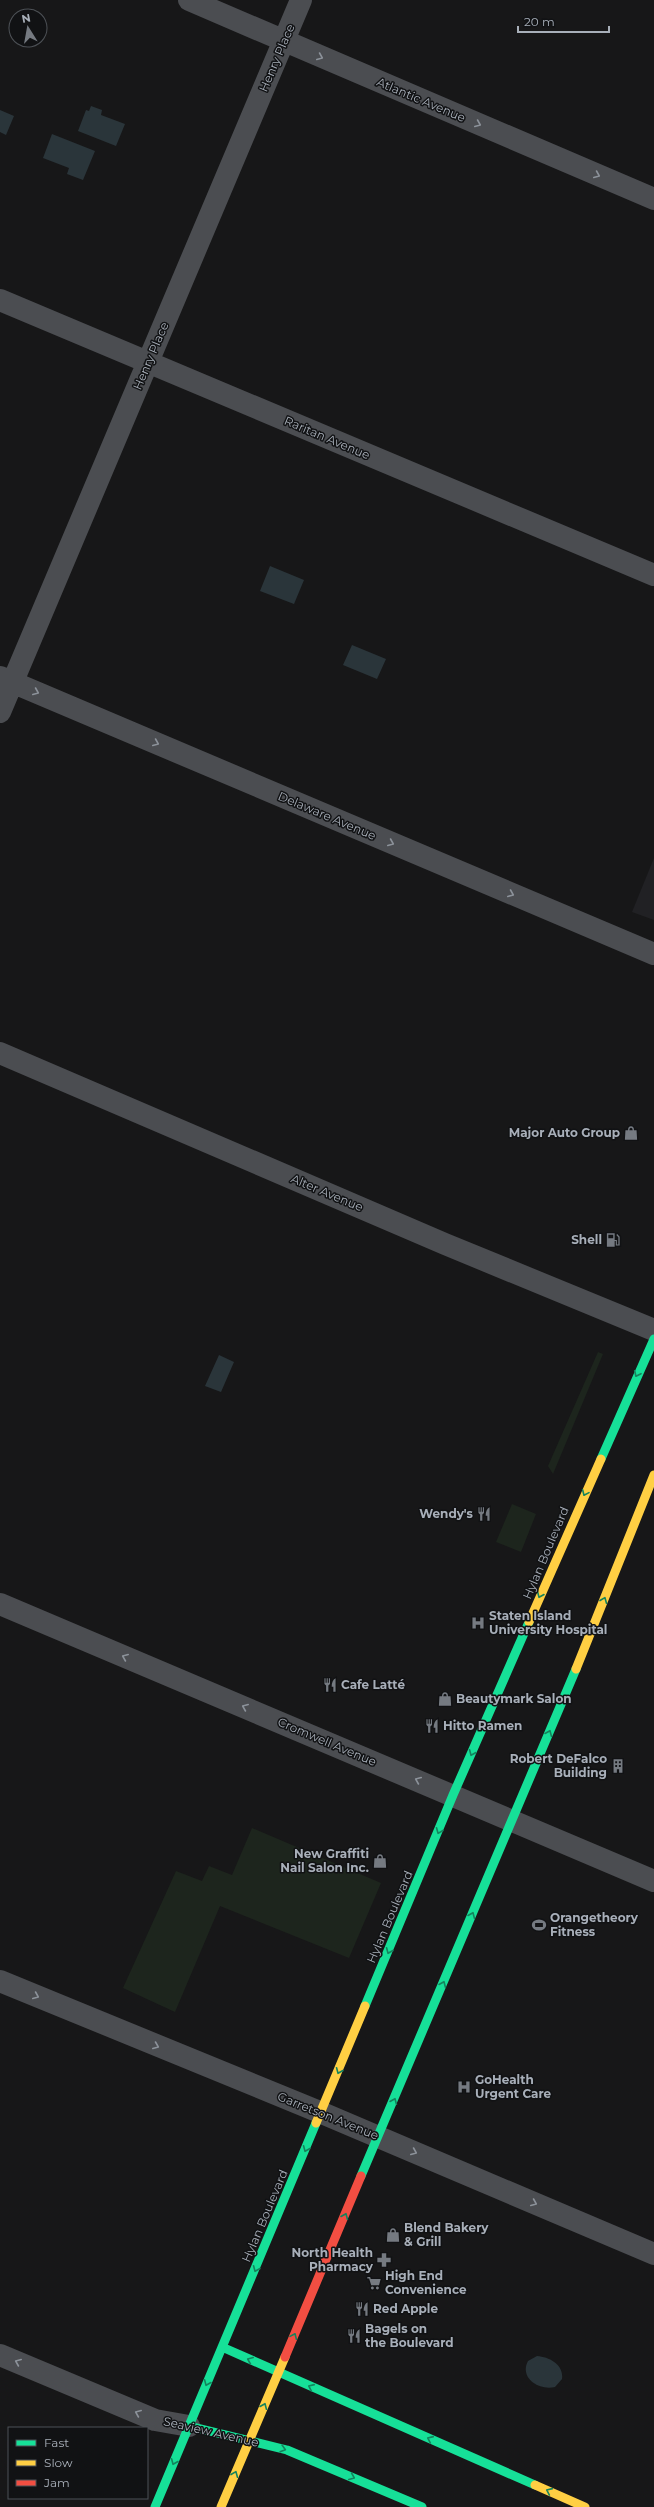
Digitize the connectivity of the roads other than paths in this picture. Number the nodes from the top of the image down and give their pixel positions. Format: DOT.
graph roads {
  1 [pos="189,0"];
  2 [pos="301,0"];
  3 [pos="284,42"];
  4 [pos="654,199"];
  5 [pos="0,300"];
  6 [pos="148,363"];
  7 [pos="654,575"];
  8 [pos="6,680"];
  9 [pos="0,712"];
  10 [pos="654,954"];
  11 [pos="0,1053"];
  12 [pos="654,1330"];
  13 [pos="654,1339"];
  14 [pos="654,1475"];
  15 [pos="0,1604"];
  16 [pos="453,1795"];
  17 [pos="512,1820"];
  18 [pos="654,1881"];
  19 [pos="0,1981"];
  20 [pos="322,2113"];
  21 [pos="378,2137"];
  22 [pos="654,2254"];
  23 [pos="222,2348"];
  24 [pos="0,2355"];
  25 [pos="278,2372"];
  26 [pos="189,2426"];
  27 [pos="249,2440"];
  28 [pos="154,2507"];
  29 [pos="221,2507"];
  30 [pos="422,2507"];
  31 [pos="585,2507"];
  1 -- 3 [label="street, Atlantic Avenue"];
  2 -- 3 [label="street, Henry Place"];
  3 -- 4 [label="street, Atlantic Avenue, one-way"];
  3 -- 6 [label="street, Henry Place"];
  5 -- 6 [label="street, Raritan Avenue"];
  6 -- 7 [label="street, Raritan Avenue"];
  6 -- 8 [label="street, Henry Place"];
  8 -- 9 [label="street, Henry Place"];
  8 -- 10 [label="street, Delaware Avenue, one-way"];
  11 -- 12 [label="street, Alter Avenue"];
  13 -- 16 [label="main road, Hylan Boulevard, one-way"];
  17 -- 14 [label="main road, one-way"];
  16 -- 15 [label="street, Cromwell Avenue, one-way"];
  16 -- 17 [label="street, Cromwell Avenue"];
  16 -- 20 [label="main road, Hylan Boulevard, one-way"];
  17 -- 18 [label="street, Cromwell Avenue"];
  21 -- 17 [label="main road, one-way"];
  19 -- 20 [label="street, Garretson Avenue, one-way"];
  20 -- 21 [label="street, Garretson Avenue"];
  20 -- 23 [label="main road, Hylan Boulevard, one-way"];
  21 -- 22 [label="street, Garretson Avenue, one-way"];
  25 -- 21 [label="main road, one-way"];
  25 -- 23 [label="main road, one-way"];
  23 -- 26 [label="main road, Hylan Boulevard, one-way"];
  26 -- 24 [label="street, Seaview Avenue, one-way"];
  27 -- 25 [label="main road, one-way"];
  31 -- 25 [label="main road, one-way"];
  26 -- 27 [label="main road, Seaview Avenue"];
  26 -- 28 [label="main road, Hylan Boulevard, one-way"];
  29 -- 27 [label="main road, one-way"];
  27 -- 30 [label="main road, Seaview Avenue, one-way"];
}
